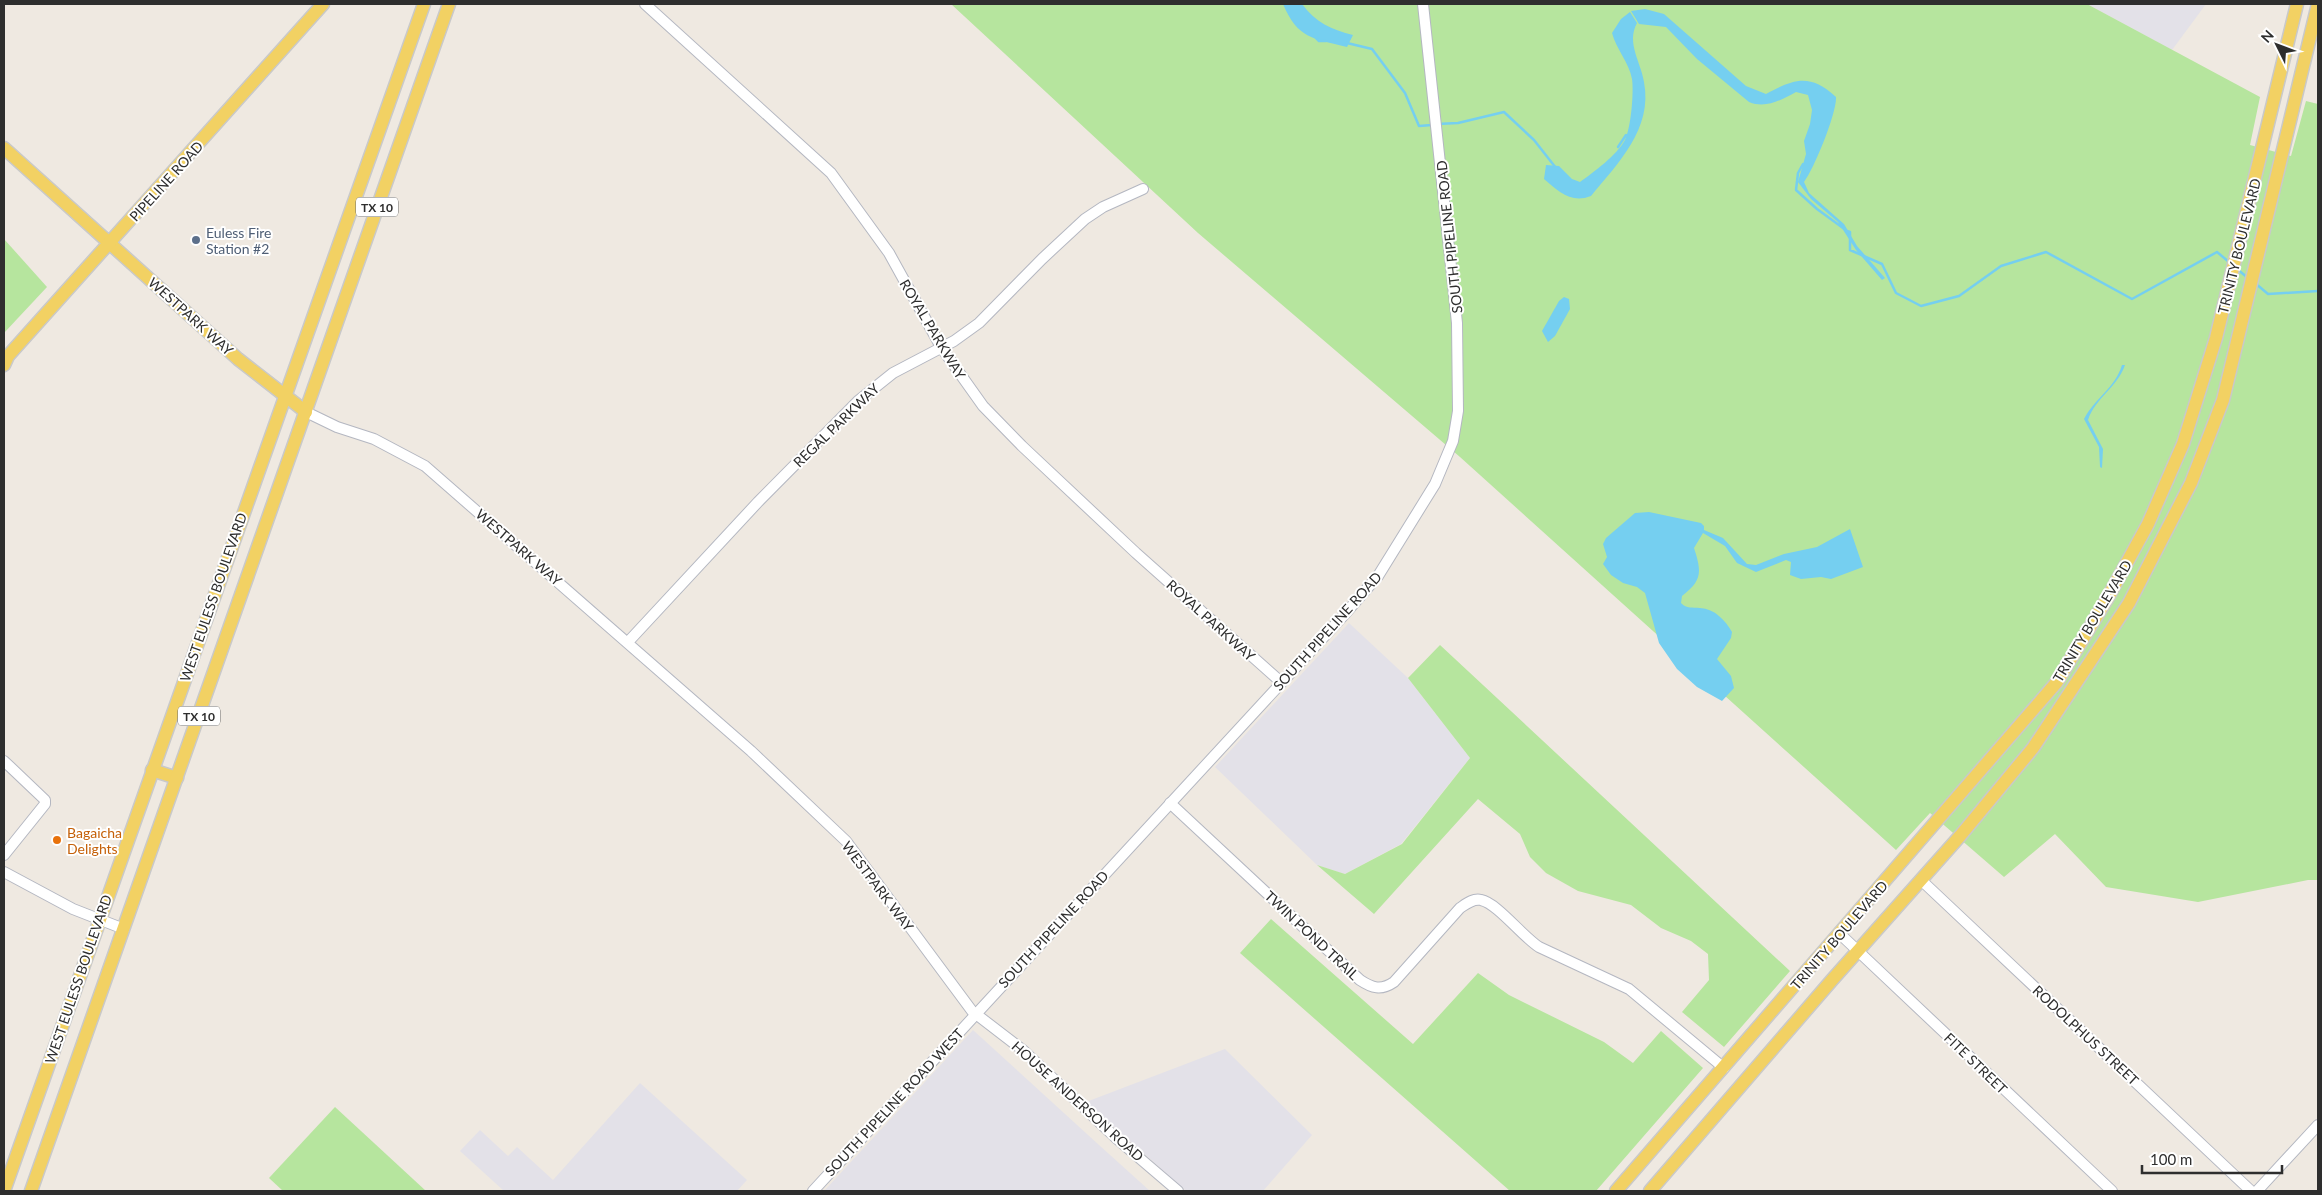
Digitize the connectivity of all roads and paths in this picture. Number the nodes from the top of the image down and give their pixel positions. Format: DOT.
graph roads {
  1 [pos="323,4"];
  2 [pos="424,4"];
  3 [pos="449,4"];
  4 [pos="645,4"];
  5 [pos="1423,4"];
  6 [pos="2296,4"];
  7 [pos="2318,4"];
  8 [pos="2316,26"];
  9 [pos="383,122"];
  10 [pos="401,136"];
  11 [pos="4,148"];
  12 [pos="1143,189"];
  13 [pos="110,243"];
  14 [pos="941,347"];
  15 [pos="5,360"];
  16 [pos="284,396"];
  17 [pos="306,412"];
  18 [pos="628,642"];
  19 [pos="1281,682"];
  20 [pos="4,761"];
  21 [pos="152,770"];
  22 [pos="177,778"];
  23 [pos="1170,803"];
  24 [pos="4,855"];
  25 [pos="4,872"];
  26 [pos="1921,880"];
  27 [pos="99,920"];
  28 [pos="124,929"];
  29 [pos="1840,934"];
  30 [pos="1858,951"];
  31 [pos="976,1014"];
  32 [pos="1724,1068"];
  33 [pos="2318,1125"];
  34 [pos="4,1191"];
  35 [pos="31,1191"];
  36 [pos="813,1191"];
  37 [pos="1178,1191"];
  38 [pos="1616,1191"];
  39 [pos="1650,1191"];
  40 [pos="2112,1191"];
  41 [pos="2251,1191"];
  42 [pos="2258,1191"];
  1 -- 13 [label="main road, PIPELINE ROAD"];
  2 -- 9 [label="main road, WEST EULESS BOULEVARD / TX 10"];
  3 -- 10 [label="main road, WEST EULESS BOULEVARD / TX 10"];
  4 -- 14 [label="street, ROYAL PARKWAY"];
  5 -- 19 [label="street, SOUTH PIPELINE ROAD"];
  6 -- 29 [label="main road, TRINITY BOULEVARD"];
  7 -- 8 [label="main road, TRINITY BOULEVARD"];
  8 -- 26 [label="main road, TRINITY BOULEVARD"];
  9 -- 10 [label="main road"];
  9 -- 16 [label="main road, WEST EULESS BOULEVARD / TX 10"];
  10 -- 17 [label="main road, WEST EULESS BOULEVARD / TX 10"];
  11 -- 13 [label="main road, WESTPARK WAY"];
  12 -- 14 [label="street, REGAL PARKWAY"];
  13 -- 15 [label="main road, PIPELINE ROAD"];
  13 -- 16 [label="main road, WESTPARK WAY"];
  14 -- 18 [label="street, REGAL PARKWAY"];
  14 -- 19 [label="street, ROYAL PARKWAY"];
  16 -- 17 [label="main road, WESTPARK WAY"];
  16 -- 21 [label="main road, WEST EULESS BOULEVARD / TX 10"];
  17 -- 18 [label="street, WESTPARK WAY"];
  17 -- 22 [label="main road, WEST EULESS BOULEVARD / TX 10"];
  18 -- 31 [label="street, WESTPARK WAY"];
  19 -- 23 [label="street, SOUTH PIPELINE ROAD"];
  20 -- 24 [label="street"];
  21 -- 22 [label="main road"];
  21 -- 27 [label="main road, WEST EULESS BOULEVARD / TX 10"];
  22 -- 28 [label="main road, WEST EULESS BOULEVARD / TX 10"];
  23 -- 31 [label="street, SOUTH PIPELINE ROAD"];
  23 -- 32 [label="street, TWIN POND TRAIL"];
  25 -- 27 [label="street"];
  26 -- 30 [label="main road, TRINITY BOULEVARD"];
  26 -- 41 [label="street, RODOLPHUS STREET"];
  27 -- 28 [label="street"];
  27 -- 34 [label="main road, WEST EULESS BOULEVARD / TX 10"];
  28 -- 35 [label="main road, WEST EULESS BOULEVARD / TX 10"];
  29 -- 30 [label="street, FITE STREET"];
  29 -- 32 [label="main road, TRINITY BOULEVARD"];
  30 -- 39 [label="main road, TRINITY BOULEVARD"];
  30 -- 40 [label="street, FITE STREET"];
  31 -- 36 [label="street, SOUTH PIPELINE ROAD WEST"];
  31 -- 37 [label="street, HOUSE ANDERSON ROAD"];
  32 -- 38 [label="main road, TRINITY BOULEVARD"];
  33 -- 42 [label="street"];
}
